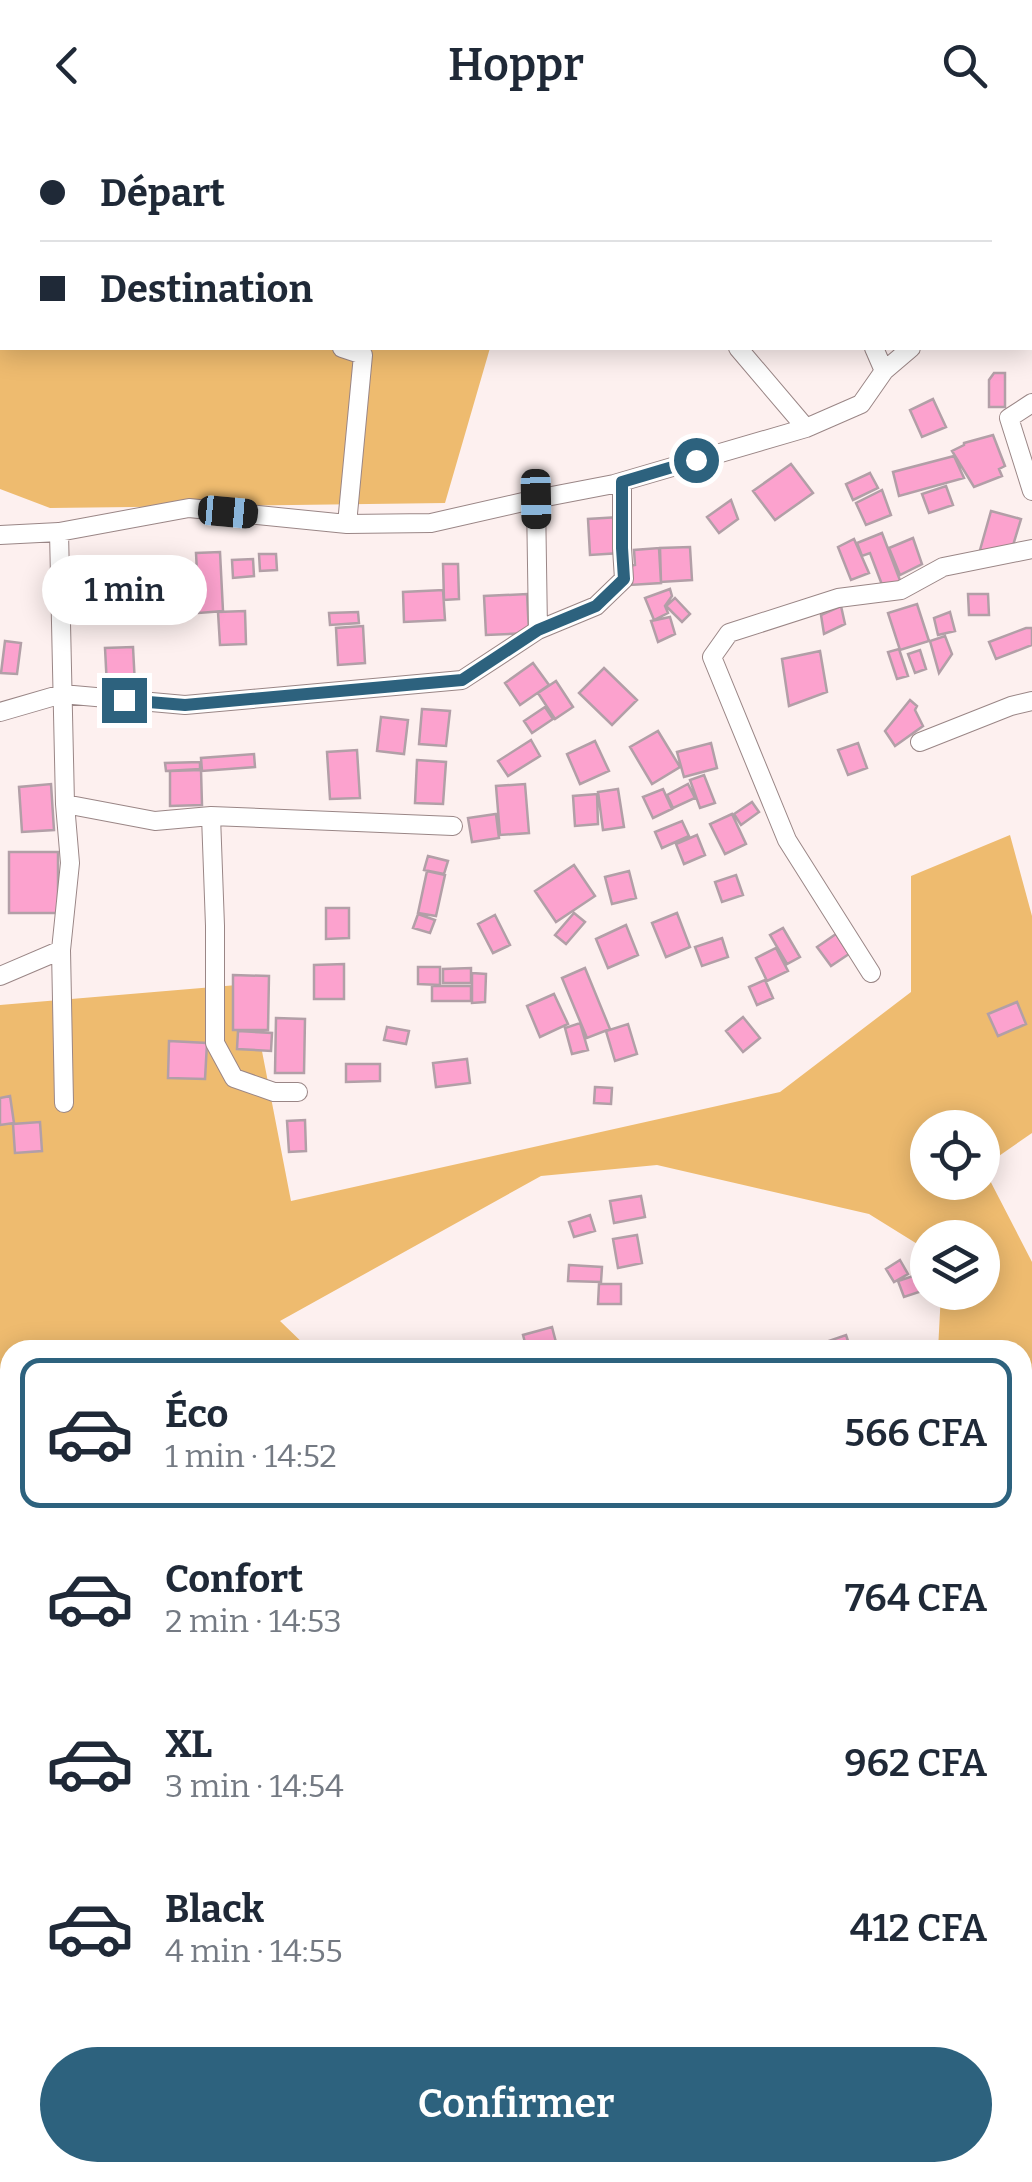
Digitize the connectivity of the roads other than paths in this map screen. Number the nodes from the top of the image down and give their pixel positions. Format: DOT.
graph roads {
  1 [pos="348,350"];
  2 [pos="740,350"];
  3 [pos="875,350"];
  4 [pos="908,350"];
  5 [pos="884,371"];
  6 [pos="1032,403"];
  7 [pos="806,428"];
  8 [pos="622,482"];
  9 [pos="1032,491"];
  10 [pos="536,499"];
  11 [pos="347,524"];
  12 [pos="59,532"];
  13 [pos="0,534"];
  14 [pos="1032,549"];
  15 [pos="538,630"];
  16 [pos="62,694"];
  17 [pos="1032,701"];
  18 [pos="0,712"];
  19 [pos="920,742"];
  20 [pos="65,804"];
  21 [pos="211,816"];
  22 [pos="454,826"];
  23 [pos="61,950"];
  24 [pos="871,973"];
  25 [pos="0,976"];
  26 [pos="298,1092"];
  27 [pos="64,1103"];
  1 -- 11 [label="street"];
  2 -- 7 [label="street"];
  3 -- 5 [label="street"];
  4 -- 5 [label="street"];
  5 -- 7 [label="street"];
  6 -- 9 [label="street"];
  7 -- 8 [label="street"];
  8 -- 10 [label="street"];
  8 -- 15 [label="street"];
  10 -- 11 [label="street"];
  10 -- 15 [label="street"];
  11 -- 12 [label="street"];
  12 -- 13 [label="street"];
  12 -- 16 [label="street"];
  14 -- 24 [label="street"];
  15 -- 16 [label="street"];
  16 -- 18 [label="street"];
  16 -- 20 [label="street"];
  17 -- 19 [label="street"];
  20 -- 21 [label="street"];
  20 -- 23 [label="street"];
  21 -- 22 [label="street"];
  21 -- 26 [label="street"];
  23 -- 25 [label="street"];
  23 -- 27 [label="street"];
}
